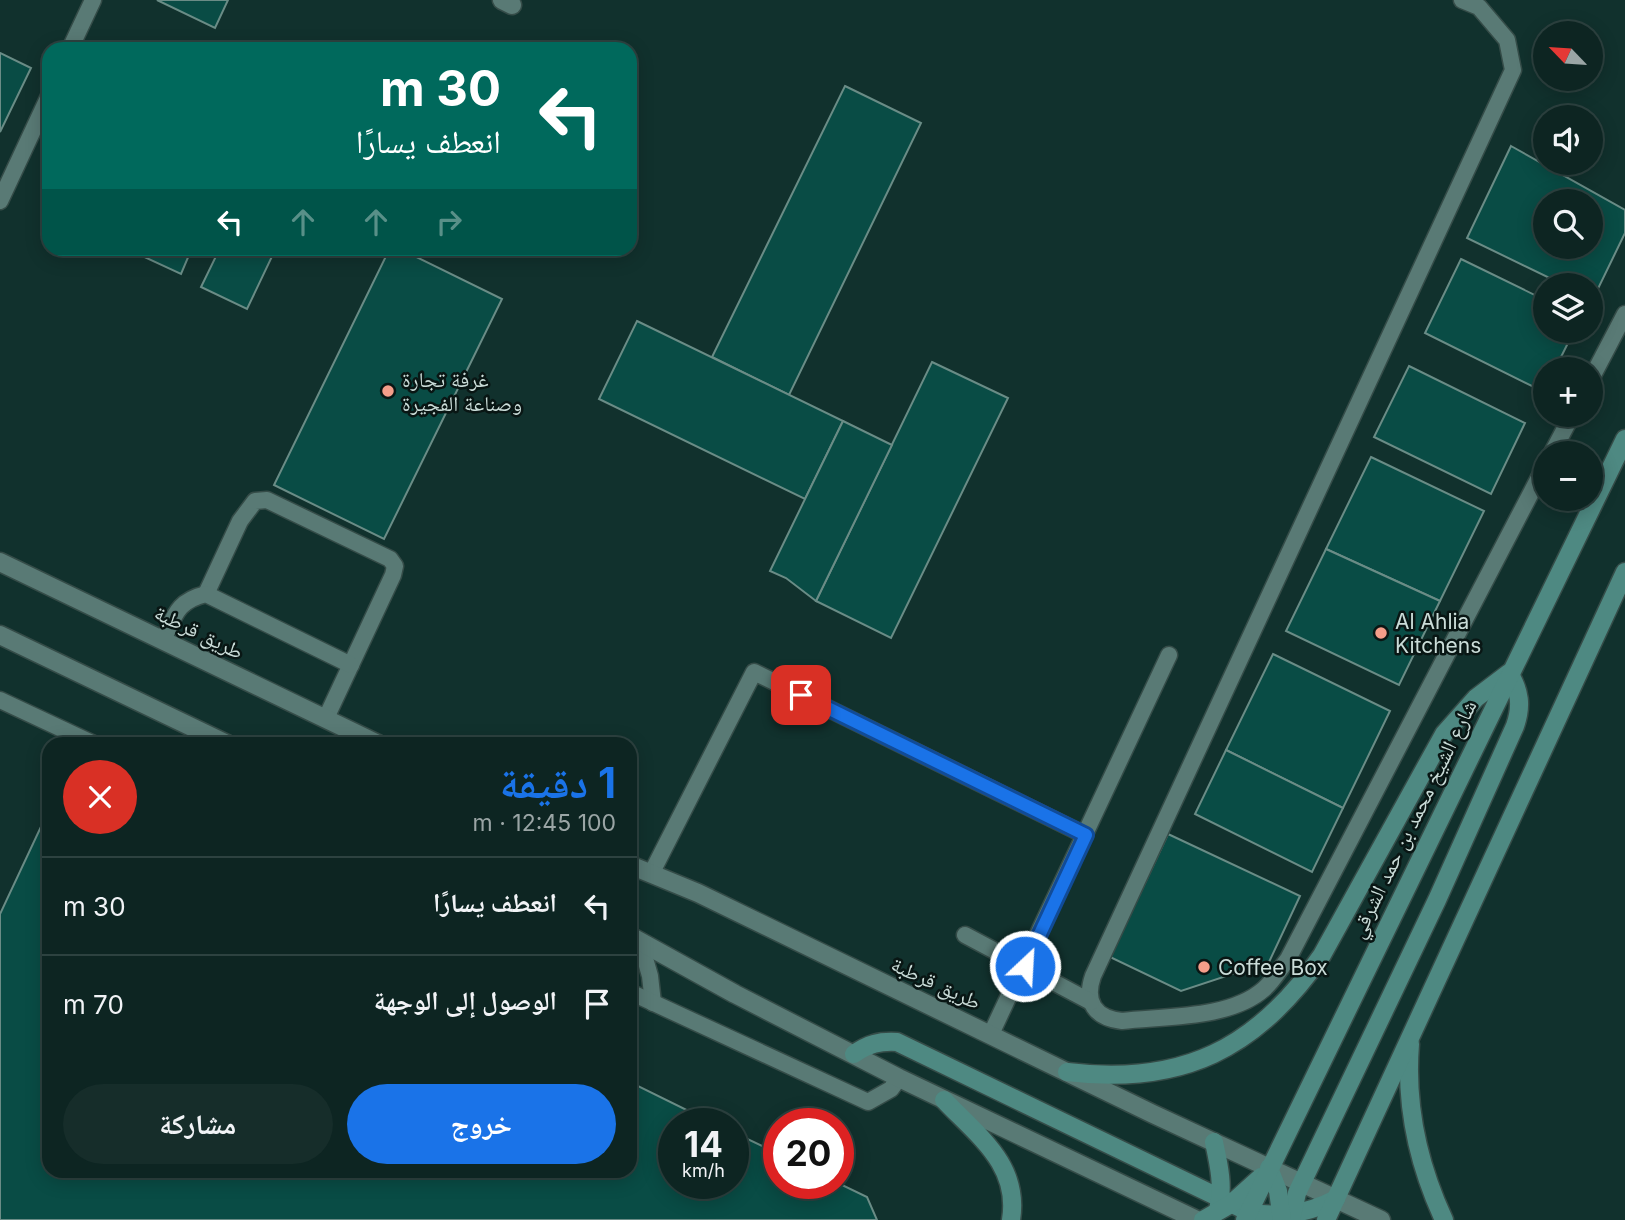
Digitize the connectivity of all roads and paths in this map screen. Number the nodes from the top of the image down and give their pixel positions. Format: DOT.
graph roads {
  1 [pos="93,0"];
  2 [pos="1462,0"];
  3 [pos="73,42"];
  4 [pos="42,111"];
  5 [pos="0,201"];
  6 [pos="1625,314"];
  7 [pos="1603,357"];
  8 [pos="1625,439"];
  9 [pos="1533,489"];
  10 [pos="0,562"];
  11 [pos="1625,572"];
  12 [pos="206,594"];
  13 [pos="0,635"];
  14 [pos="163,640"];
  15 [pos="1169,655"];
  16 [pos="351,666"];
  17 [pos="1509,673"];
  18 [pos="0,700"];
  19 [pos="326,718"];
  20 [pos="79,737"];
  21 [pos="212,737"];
  22 [pos="365,737"];
  23 [pos="1086,835"];
  24 [pos="637,867"];
  25 [pos="651,874"];
  26 [pos="965,936"];
  27 [pos="637,942"];
  28 [pos="637,948"];
  29 [pos="1025,966"];
  30 [pos="637,995"];
  31 [pos="1091,1002"];
  32 [pos="653,1003"];
  33 [pos="1411,1033"];
  34 [pos="991,1034"];
  35 [pos="854,1054"];
  36 [pos="1067,1072"];
  37 [pos="900,1078"];
  38 [pos="944,1100"];
  39 [pos="1214,1142"];
  40 [pos="1269,1168"];
  41 [pos="1301,1183"];
  42 [pos="1336,1199"];
  43 [pos="1217,1211"];
  44 [pos="1247,1216"];
  45 [pos="1286,1217"];
  46 [pos="1011,1220"];
  47 [pos="1197,1220"];
  48 [pos="1314,1220"];
  49 [pos="1326,1220"];
  50 [pos="1340,1220"];
  51 [pos="1381,1220"];
  52 [pos="1444,1220"];
  1 -- 3 [label="lane"];
  2 -- 31 [label="lane"];
  4 -- 5 [label="lane"];
  6 -- 7 [label="lane"];
  8 -- 17 [label="main road, شارع الشيخ محمد بن حمد الشرقي"];
  9 -- 31 [label="lane"];
  10 -- 14 [label="street, طريق قرطبة"];
  11 -- 33 [label="main road"];
  12 -- 14 [label="lane"];
  12 -- 16 [label="lane"];
  12 -- 16 [label="lane"];
  13 -- 21 [label="street"];
  14 -- 19 [label="street, طريق قرطبة"];
  15 -- 23 [label="lane"];
  16 -- 19 [label="lane"];
  17 -- 36 [label="main road"];
  17 -- 40 [label="main road, شارع الشيخ محمد بن حمد الشرقي"];
  17 -- 41 [label="main road"];
  18 -- 20 [label="lane"];
  19 -- 22 [label="street, طريق قرطبة"];
  23 -- 25 [label="lane"];
  23 -- 29 [label="lane"];
  24 -- 25 [label="street, طريق قرطبة"];
  25 -- 34 [label="street, طريق قرطبة"];
  26 -- 29 [label="lane"];
  27 -- 35 [label="street"];
  28 -- 32 [label="lane"];
  29 -- 31 [label="lane"];
  29 -- 34 [label="lane"];
  30 -- 32 [label="lane"];
  32 -- 37 [label="lane"];
  33 -- 42 [label="main road"];
  33 -- 52 [label="main road"];
  34 -- 36 [label="street, طريق قرطبة"];
  35 -- 37 [label="street"];
  35 -- 43 [label="main road"];
  36 -- 39 [label="street, طريق قرطبة"];
  37 -- 38 [label="street"];
  38 -- 46 [label="main road"];
  38 -- 47 [label="street"];
  39 -- 40 [label="street, طريق قرطبة"];
  39 -- 43 [label="main road"];
  40 -- 41 [label="street, طريق قرطبة"];
  40 -- 43 [label="main road"];
  40 -- 44 [label="main road, شارع الشيخ محمد بن حمد الشرقي"];
  40 -- 45 [label="main road"];
  41 -- 42 [label="street, طريق قرطبة"];
  41 -- 45 [label="main road"];
  42 -- 45 [label="main road"];
  42 -- 49 [label="main road"];
  42 -- 51 [label="street, طريق قرطبة"];
  43 -- 44 [label="main road"];
  44 -- 45 [label="main road"];
  48 -- 49 [label="main road"];
  49 -- 50 [label="main road"];
}
